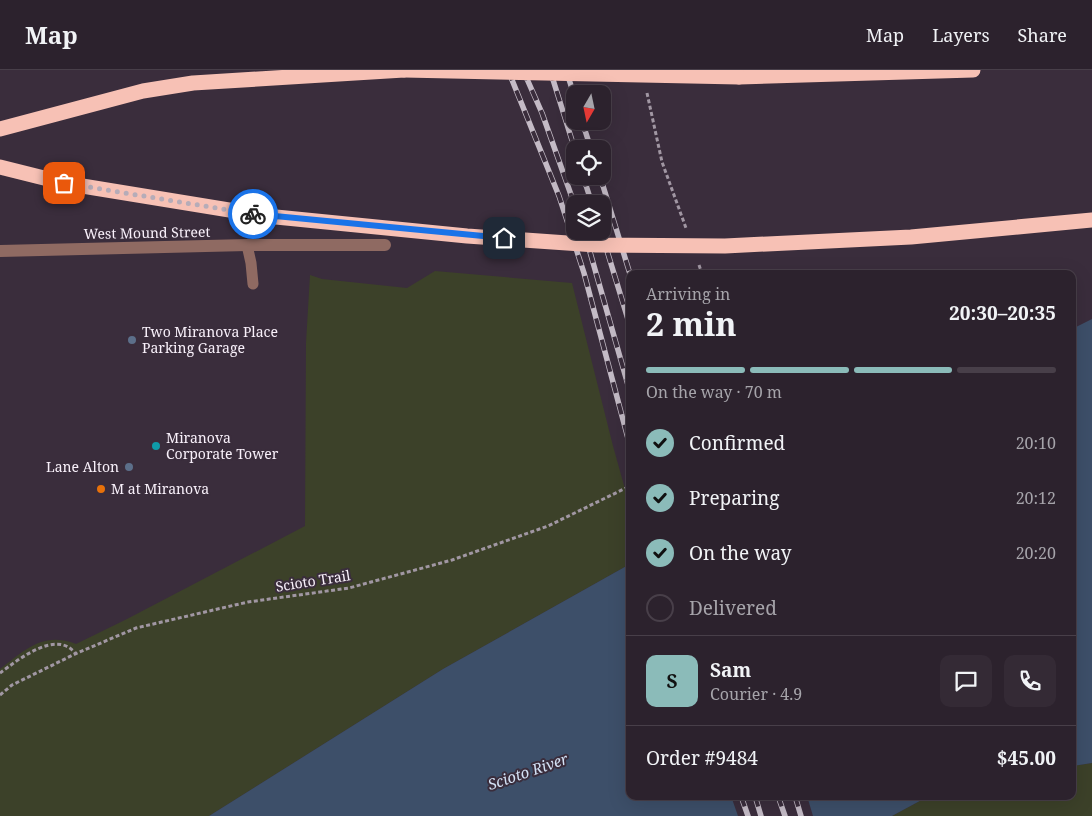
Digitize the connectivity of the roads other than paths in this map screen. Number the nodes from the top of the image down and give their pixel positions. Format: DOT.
graph roads {
  1 [pos="399,70"];
  2 [pos="404,70"];
  3 [pos="973,70"];
  4 [pos="0,129"];
  5 [pos="0,167"];
  6 [pos="1092,220"];
  7 [pos="247,245"];
  8 [pos="384,245"];
  9 [pos="0,251"];
  10 [pos="253,284"];
  1 -- 2 [label="highway"];
  2 -- 3 [label="highway, bridge"];
  2 -- 4 [label="highway"];
  5 -- 6 [label="highway, bridge"];
  7 -- 8 [label="street, West Mound Street"];
  7 -- 9 [label="street, West Mound Street"];
  7 -- 10 [label="lane"];
}
